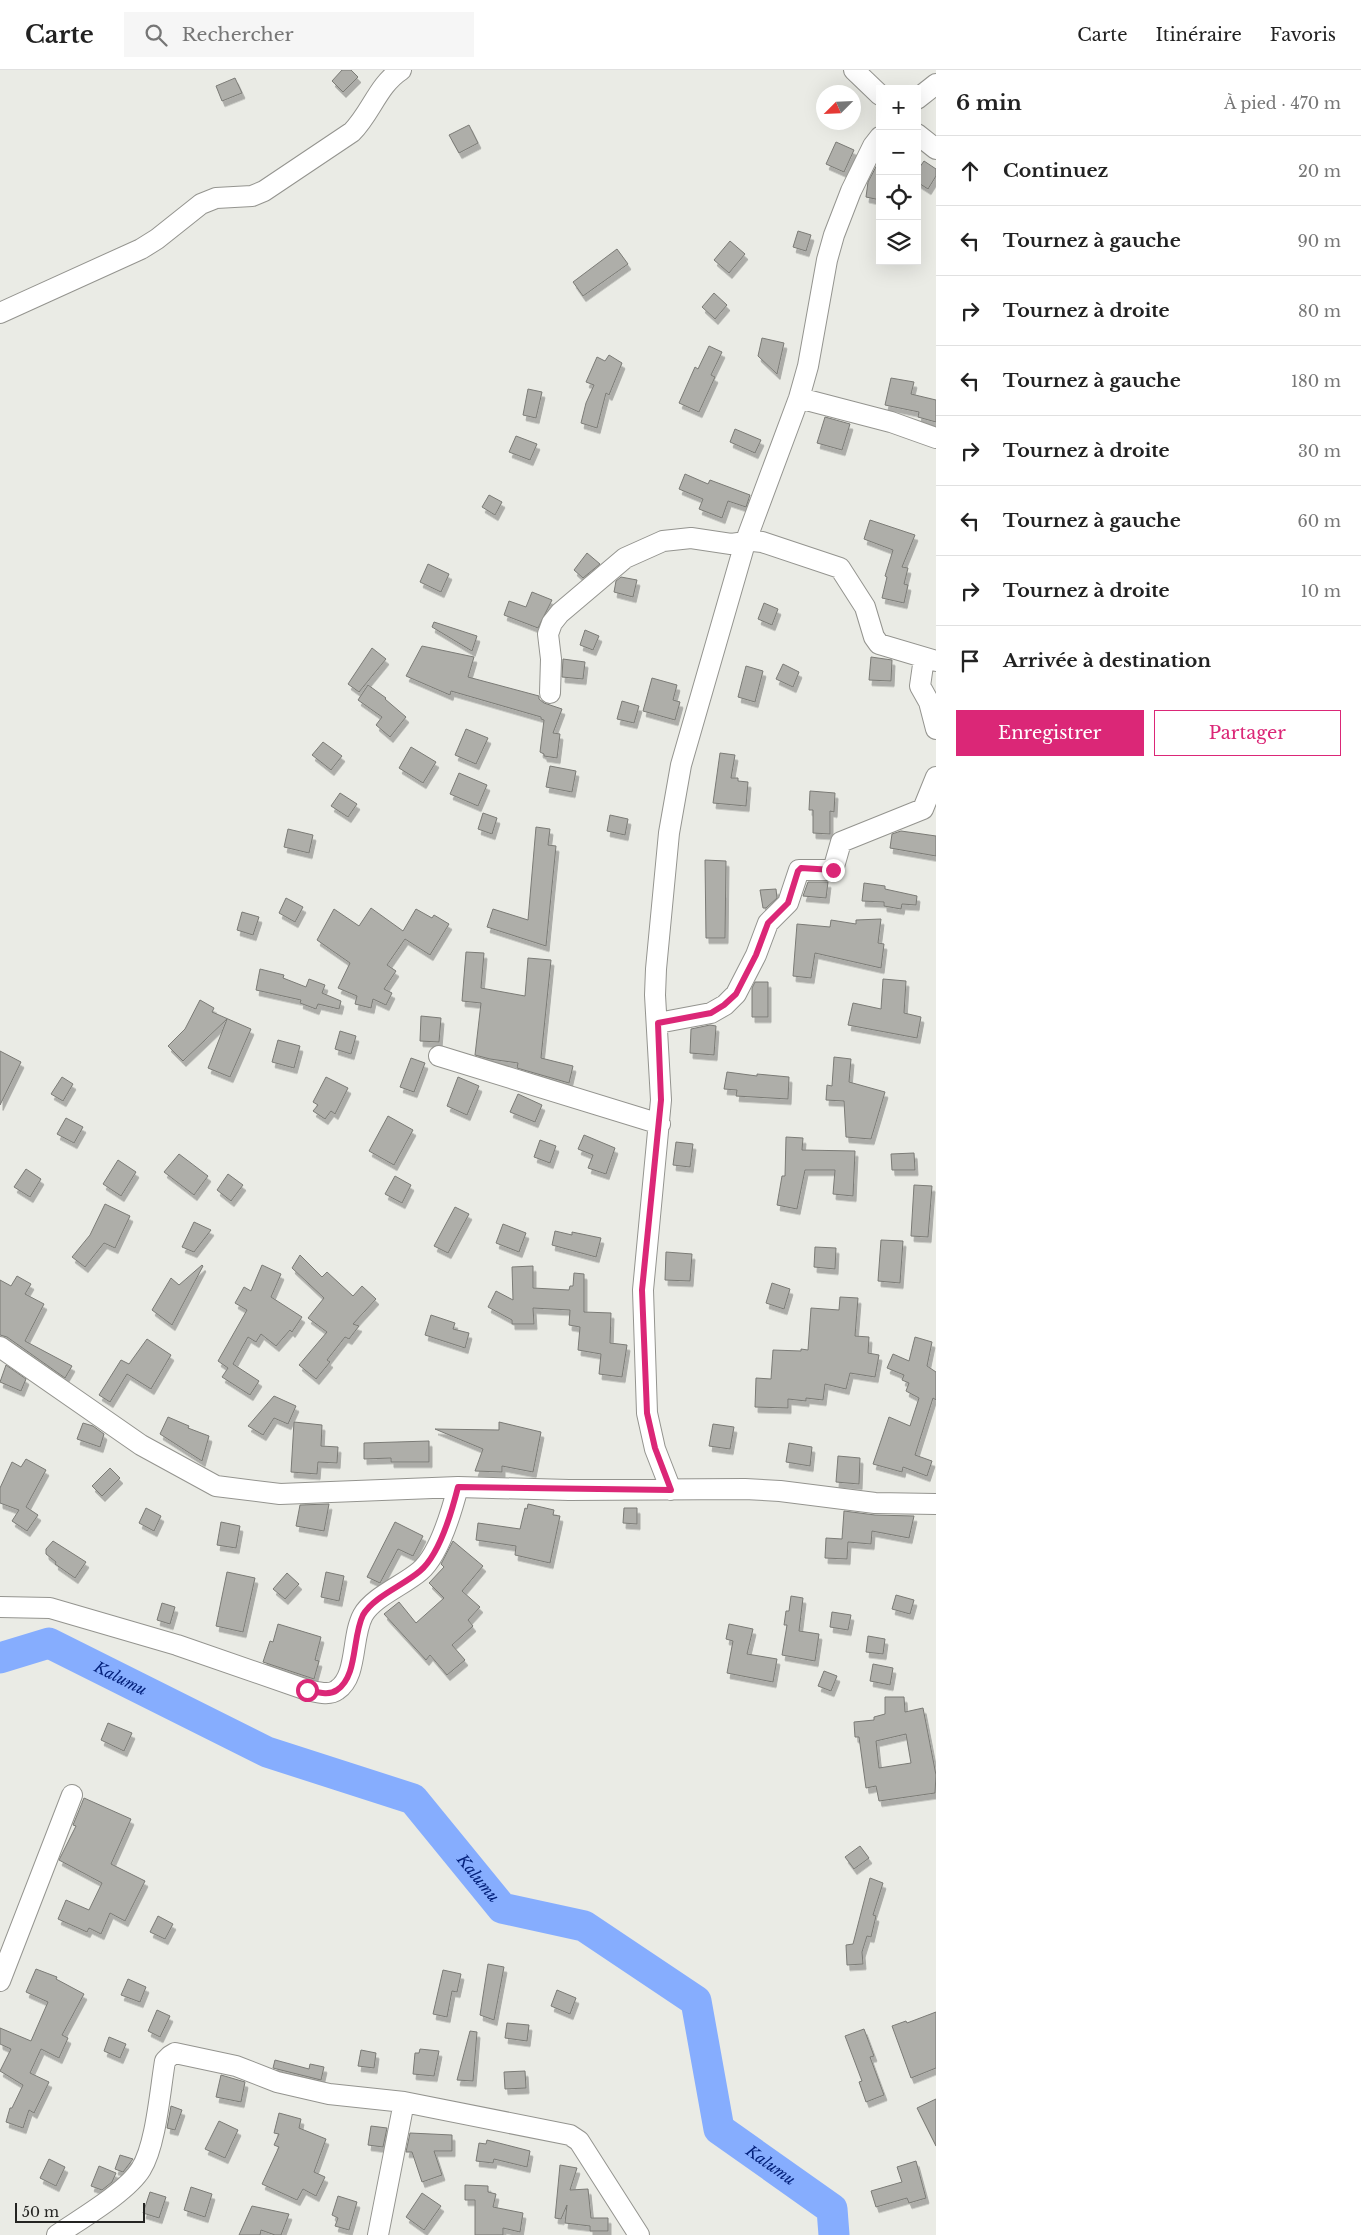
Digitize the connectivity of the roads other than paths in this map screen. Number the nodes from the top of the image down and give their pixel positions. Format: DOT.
graph roads {
  1 [pos="401,70"];
  2 [pos="854,70"];
  3 [pos="936,84"];
  4 [pos="876,91"];
  5 [pos="921,96"];
  6 [pos="921,137"];
  7 [pos="876,142"];
  8 [pos="936,149"];
  9 [pos="0,314"];
  10 [pos="799,398"];
  11 [pos="936,438"];
  12 [pos="745,543"];
  13 [pos="930,659"];
  14 [pos="550,692"];
  15 [pos="936,729"];
  16 [pos="936,768"];
  17 [pos="936,776"];
  18 [pos="658,1023"];
  19 [pos="439,1056"];
  20 [pos="660,1124"];
  21 [pos="2,1352"];
  22 [pos="458,1487"];
  23 [pos="671,1490"];
  24 [pos="936,1504"];
  25 [pos="0,1607"];
  26 [pos="72,1794"];
  27 [pos="0,1981"];
  28 [pos="404,2102"];
  29 [pos="57,2235"];
  30 [pos="378,2235"];
  31 [pos="639,2235"];
  1 -- 9 [label="street"];
  2 -- 4 [label="street"];
  3 -- 5 [label="street"];
  6 -- 8 [label="street"];
  7 -- 10 [label="street"];
  10 -- 11 [label="street"];
  10 -- 12 [label="street"];
  12 -- 13 [label="street"];
  12 -- 14 [label="street"];
  12 -- 18 [label="street"];
  13 -- 15 [label="street"];
  16 -- 17 [label="street"];
  17 -- 18 [label="street"];
  18 -- 20 [label="street"];
  19 -- 20 [label="street"];
  20 -- 23 [label="street"];
  21 -- 22 [label="street"];
  22 -- 23 [label="street"];
  22 -- 25 [label="street"];
  23 -- 24 [label="street"];
  26 -- 27 [label="street"];
  28 -- 29 [label="street"];
  28 -- 30 [label="street"];
  28 -- 31 [label="street"];
}
